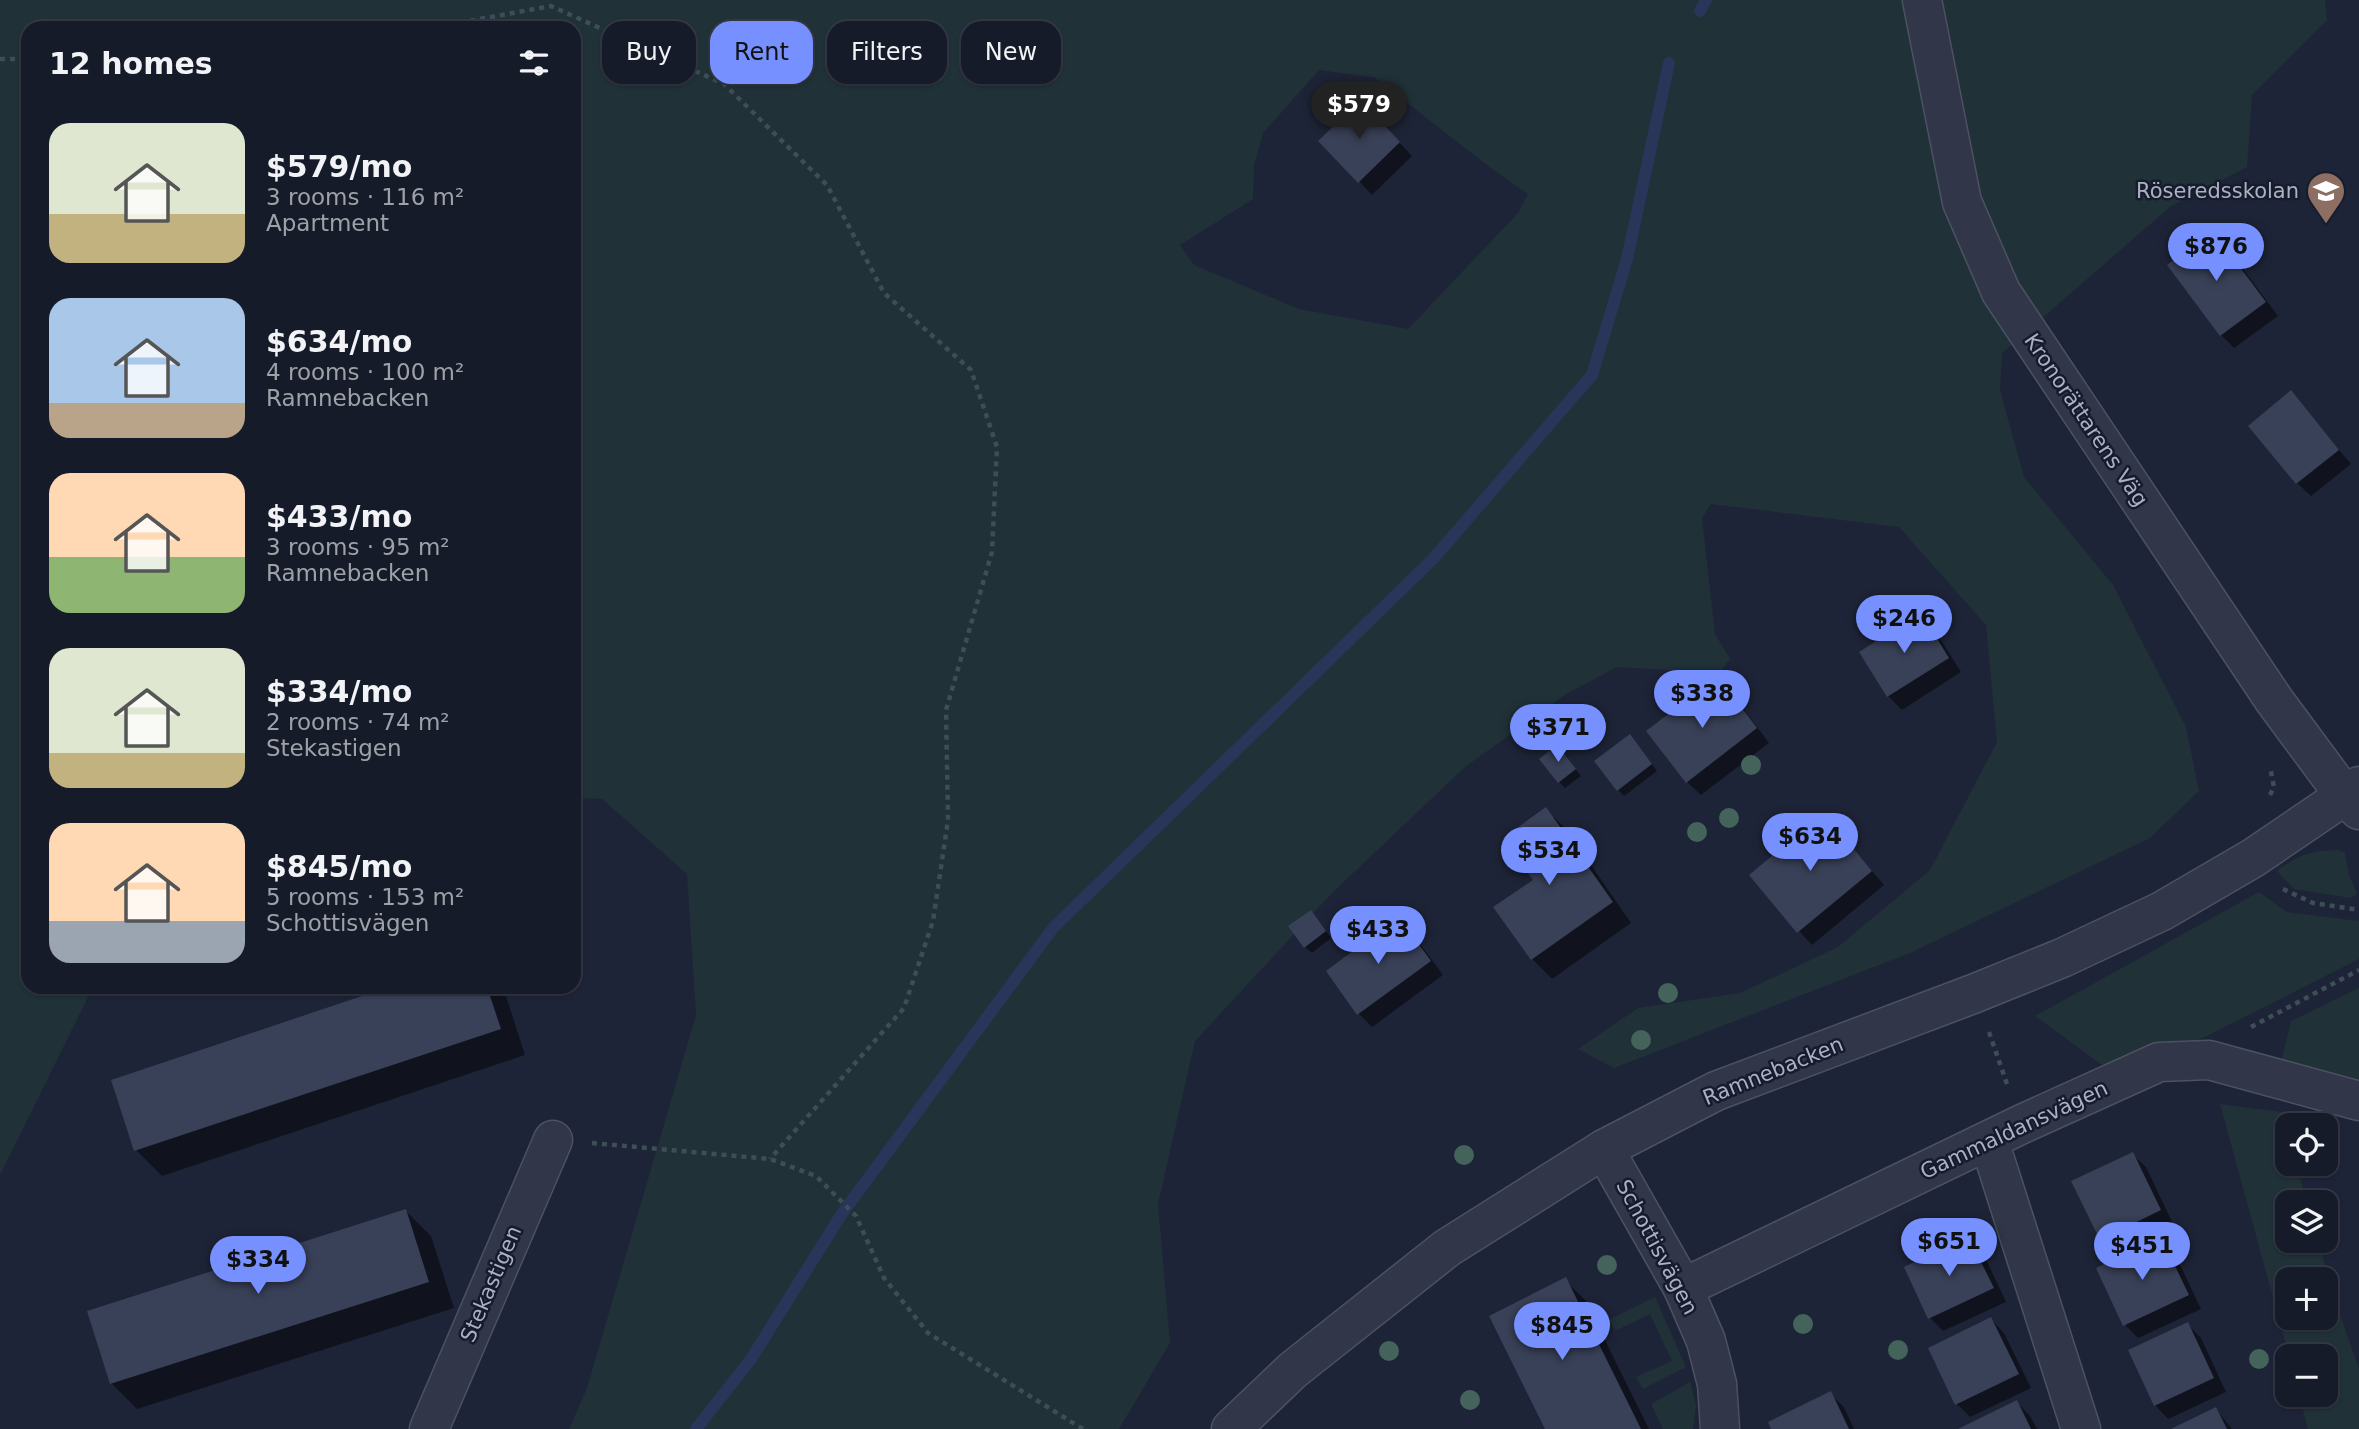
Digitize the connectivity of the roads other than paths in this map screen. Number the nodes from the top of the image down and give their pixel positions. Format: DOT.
graph roads {
  1 [pos="1922,0"];
  2 [pos="2354,797"];
  3 [pos="2359,1101"];
  4 [pos="553,1140"];
  5 [pos="1989,1141"];
  6 [pos="1604,1149"];
  7 [pos="1684,1288"];
  8 [pos="429,1429"];
  9 [pos="1231,1429"];
  10 [pos="1720,1429"];
  11 [pos="2081,1429"];
  1 -- 2 [label="street, Kronorättarens Väg"];
  2 -- 6 [label="street, Ramnebacken"];
  3 -- 5 [label="street, Gammaldansvägen"];
  4 -- 8 [label="street, Stekastigen"];
  5 -- 7 [label="street, Gammaldansvägen"];
  5 -- 11 [label="street"];
  6 -- 7 [label="street, Schottisvägen"];
  6 -- 9 [label="street, Ramnebacken"];
  7 -- 10 [label="street, Schottisvägen"];
}
